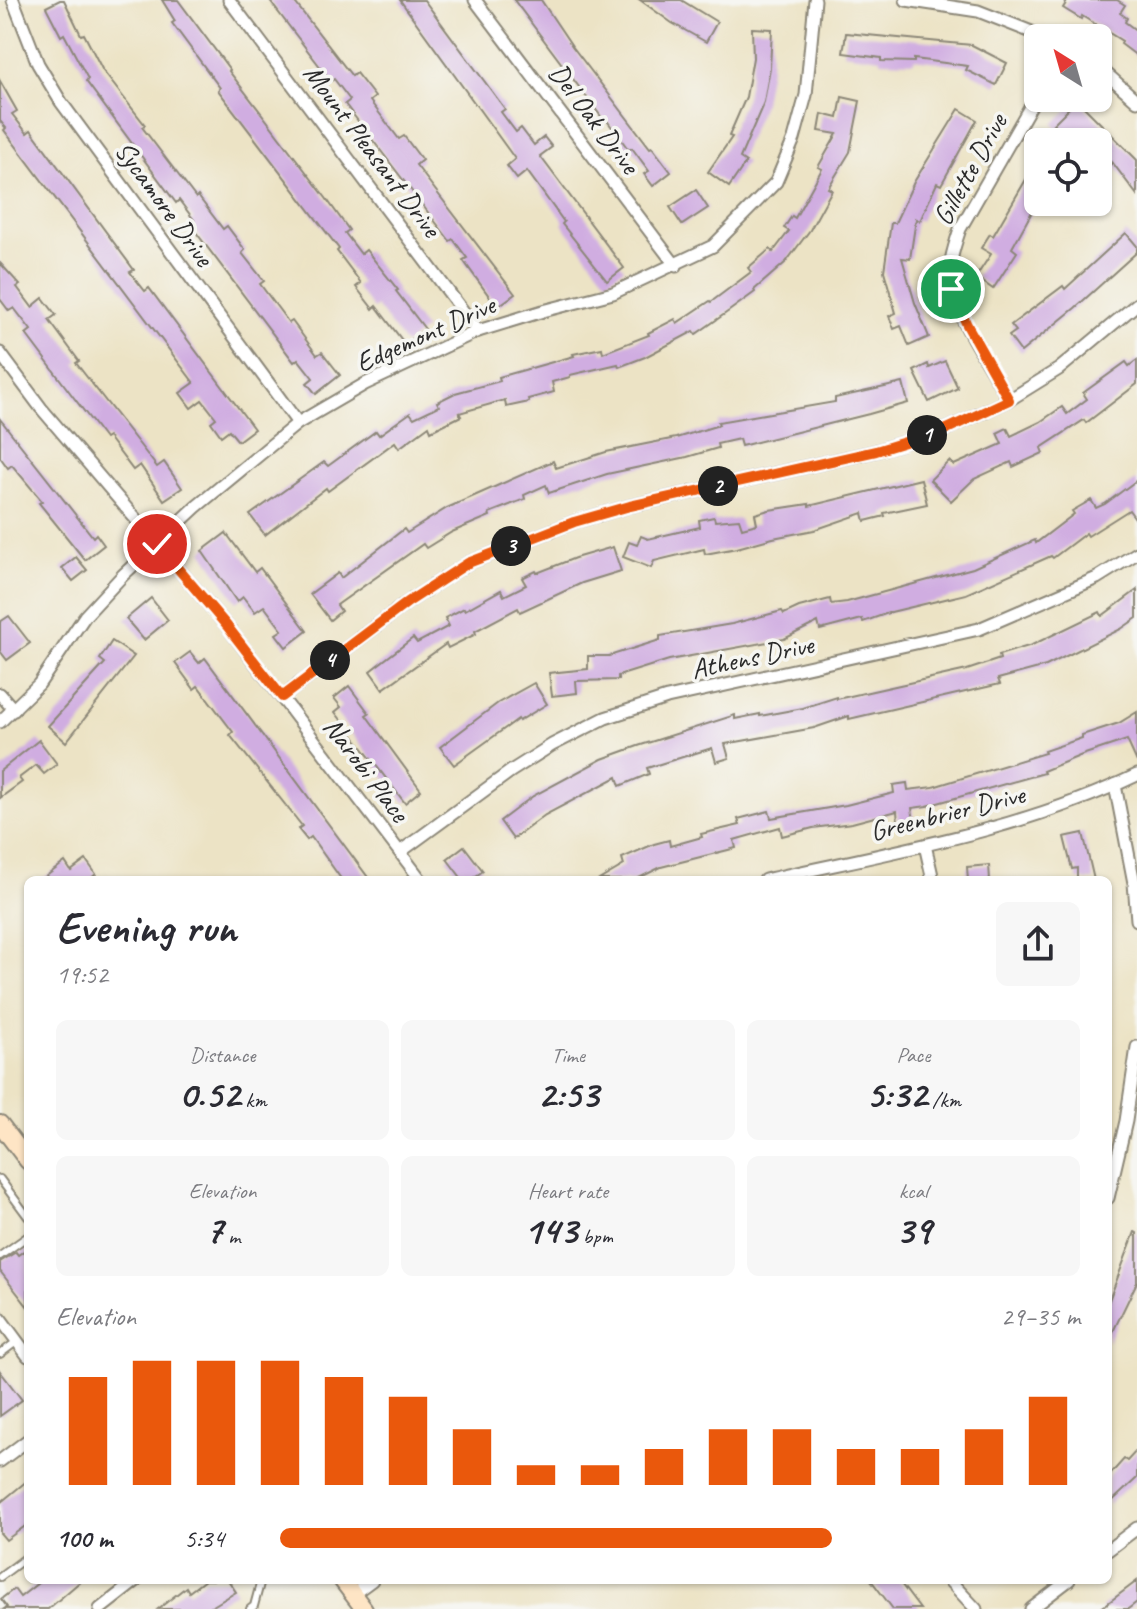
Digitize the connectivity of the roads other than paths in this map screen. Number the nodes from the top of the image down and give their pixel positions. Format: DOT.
graph roads {
  1 [pos="13,0"];
  2 [pos="229,0"];
  3 [pos="475,0"];
  4 [pos="815,0"];
  5 [pos="906,0"];
  6 [pos="1024,29"];
  7 [pos="1112,79"];
  8 [pos="1137,101"];
  9 [pos="1027,112"];
  10 [pos="676,266"];
  11 [pos="1137,304"];
  12 [pos="478,331"];
  13 [pos="0,353"];
  14 [pos="1009,400"];
  15 [pos="298,423"];
  16 [pos="157,544"];
  17 [pos="1137,553"];
  18 [pos="0,694"];
  19 [pos="282,697"];
  20 [pos="14,710"];
  21 [pos="0,722"];
  22 [pos="1137,775"];
  23 [pos="1115,785"];
  24 [pos="925,845"];
  25 [pos="400,852"];
  26 [pos="418,876"];
  27 [pos="783,876"];
  28 [pos="932,876"];
  29 [pos="1137,920"];
  30 [pos="1137,1047"];
  31 [pos="0,1124"];
  32 [pos="24,1156"];
  33 [pos="0,1179"];
  34 [pos="1112,1181"];
  35 [pos="24,1212"];
  36 [pos="24,1239"];
  37 [pos="0,1256"];
  38 [pos="0,1318"];
  39 [pos="17,1341"];
  40 [pos="24,1351"];
  41 [pos="0,1354"];
  42 [pos="24,1443"];
  43 [pos="0,1461"];
  44 [pos="1137,1528"];
  45 [pos="1112,1547"];
  46 [pos="24,1559"];
  47 [pos="0,1577"];
  48 [pos="132,1584"];
  49 [pos="260,1584"];
  50 [pos="345,1584"];
  51 [pos="367,1584"];
  52 [pos="953,1584"];
  53 [pos="1064,1584"];
  54 [pos="353,1594"];
  55 [pos="100,1609"];
  56 [pos="250,1609"];
  57 [pos="364,1609"];
  58 [pos="976,1609"];
  59 [pos="1031,1609"];
  1 -- 15 [label="street, Sycamore Drive"];
  2 -- 12 [label="street, Mount Pleasant Drive"];
  3 -- 10 [label="street, Del Oak Drive"];
  4 -- 10 [label="street, Edgemont Drive"];
  5 -- 6 [label="street"];
  7 -- 8 [label="street"];
  9 -- 14 [label="street, Gillette Drive"];
  10 -- 12 [label="street, Edgemont Drive"];
  11 -- 14 [label="street"];
  12 -- 15 [label="street, Edgemont Drive"];
  13 -- 16 [label="street, Narobi Place"];
  14 -- 19 [label="street"];
  15 -- 16 [label="street, Edgemont Drive"];
  16 -- 19 [label="street, Narobi Place"];
  16 -- 20 [label="street, Edgemont Drive"];
  17 -- 25 [label="street, Athens Drive"];
  18 -- 20 [label="street"];
  19 -- 25 [label="street, Narobi Place"];
  20 -- 21 [label="street, Edgemont Drive"];
  22 -- 23 [label="street, Greenbrier Drive"];
  23 -- 24 [label="street, Greenbrier Drive"];
  23 -- 29 [label="street"];
  24 -- 27 [label="street, Greenbrier Drive"];
  24 -- 28 [label="street"];
  25 -- 26 [label="street, Narobi Place"];
  30 -- 34 [label="street"];
  31 -- 32 [label="street"];
  33 -- 35 [label="lane"];
  36 -- 37 [label="lane"];
  38 -- 39 [label="street"];
  39 -- 40 [label="street"];
  39 -- 41 [label="lane"];
  42 -- 43 [label="street"];
  44 -- 45 [label="street"];
  46 -- 47 [label="lane"];
  48 -- 55 [label="street"];
  49 -- 56 [label="lane"];
  50 -- 54 [label="street"];
  51 -- 54 [label="street"];
  52 -- 58 [label="street"];
  53 -- 59 [label="street"];
  54 -- 57 [label="street"];
}
